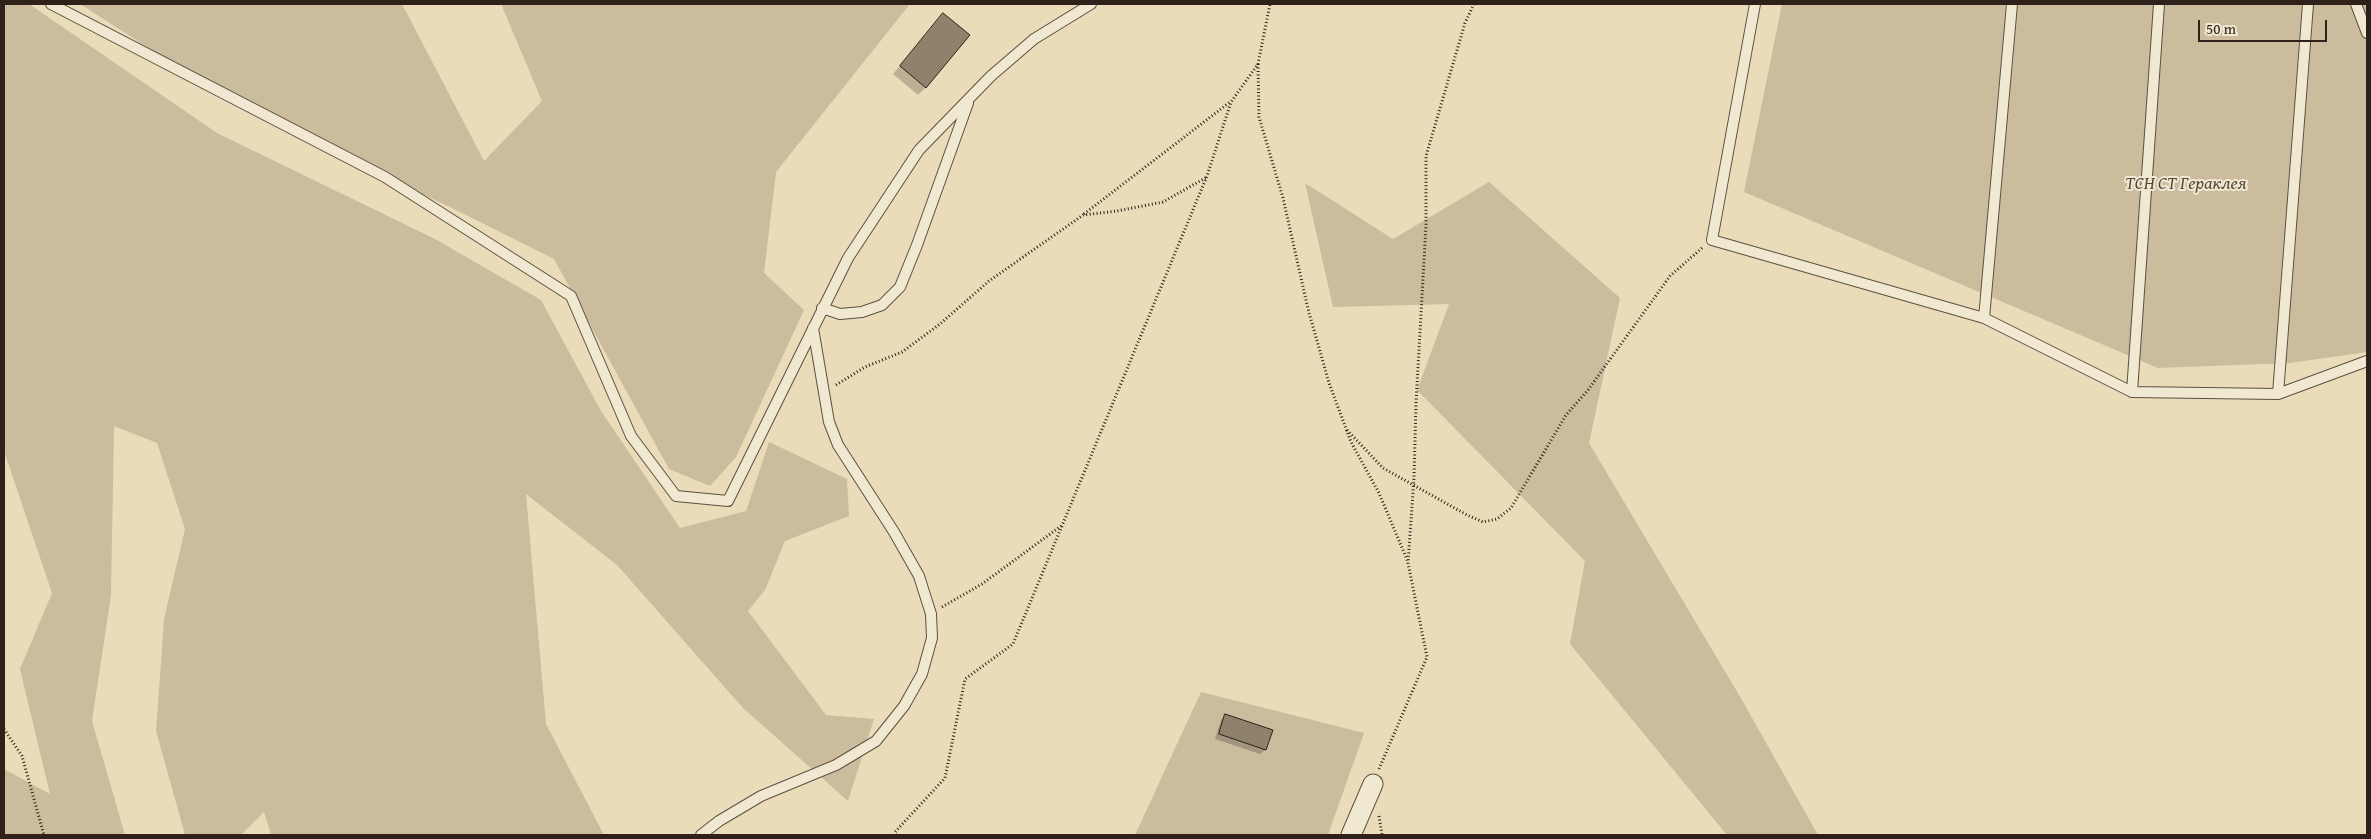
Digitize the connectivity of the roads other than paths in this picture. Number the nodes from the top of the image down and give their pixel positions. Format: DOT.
graph roads {
  1 [pos="51,4"];
  2 [pos="1091,4"];
  3 [pos="1755,4"];
  4 [pos="2012,4"];
  5 [pos="2159,4"];
  6 [pos="2308,4"];
  7 [pos="2356,4"];
  8 [pos="2367,33"];
  9 [pos="970,97"];
  10 [pos="822,308"];
  11 [pos="1984,318"];
  12 [pos="813,328"];
  13 [pos="2367,361"];
  14 [pos="2132,392"];
  15 [pos="2278,394"];
  16 [pos="1373,784"];
  17 [pos="701,835"];
  18 [pos="1351,835"];
  1 -- 12 [label="lane"];
  2 -- 9 [label="lane"];
  3 -- 11 [label="lane"];
  4 -- 11 [label="lane"];
  5 -- 14 [label="lane"];
  6 -- 15 [label="lane"];
  7 -- 8 [label="lane"];
  9 -- 10 [label="lane"];
  9 -- 10 [label="lane"];
  10 -- 12 [label="lane"];
  11 -- 14 [label="lane"];
  12 -- 17 [label="lane"];
  13 -- 15 [label="lane"];
  14 -- 15 [label="lane"];
  16 -- 18 [label="street"];
}
